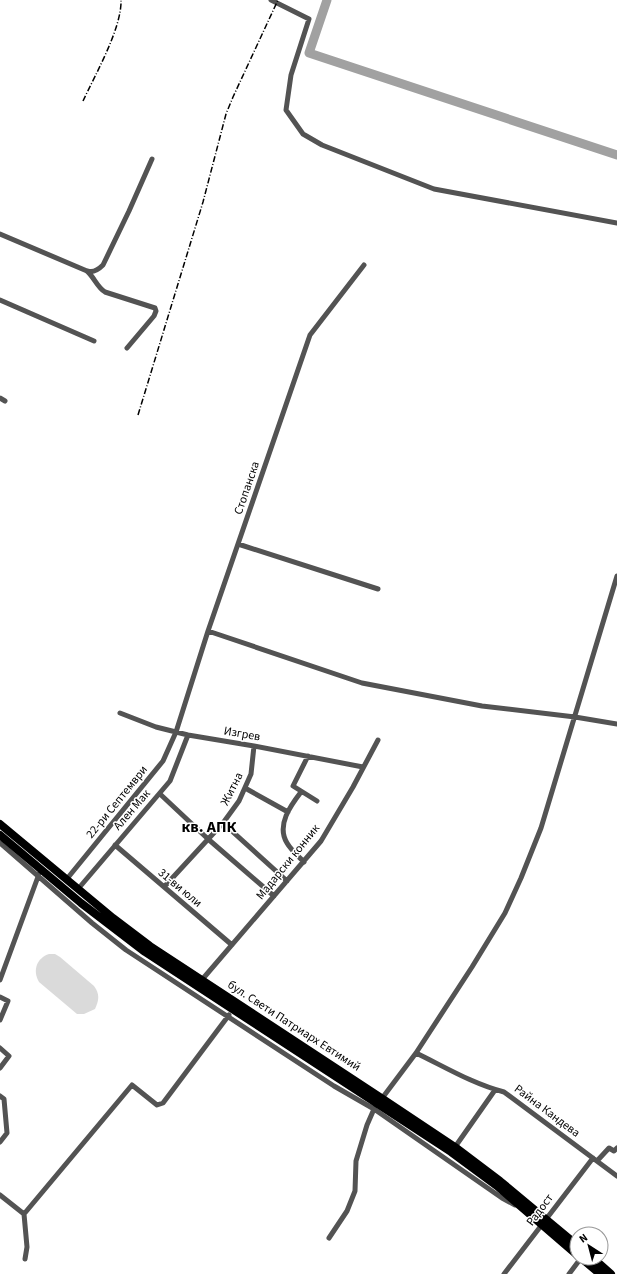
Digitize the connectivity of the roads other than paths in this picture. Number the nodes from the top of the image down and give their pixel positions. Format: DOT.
graph roads {
  1 [pos="271,0"];
  2 [pos="152,159"];
  3 [pos="617,223"];
  4 [pos="0,234"];
  5 [pos="364,265"];
  6 [pos="87,271"];
  7 [pos="0,300"];
  8 [pos="94,341"];
  9 [pos="127,348"];
  10 [pos="238,544"];
  11 [pos="617,576"];
  12 [pos="378,588"];
  13 [pos="208,631"];
  14 [pos="120,713"];
  15 [pos="575,717"];
  16 [pos="617,724"];
  17 [pos="176,732"];
  18 [pos="188,735"];
  19 [pos="378,740"];
  20 [pos="254,746"];
  21 [pos="308,756"];
  22 [pos="363,767"];
  23 [pos="245,788"];
  24 [pos="301,792"];
  25 [pos="160,794"];
  26 [pos="318,801"];
  27 [pos="288,812"];
  28 [pos="223,824"];
  29 [pos="1,828"];
  30 [pos="208,839"];
  31 [pos="0,843"];
  32 [pos="115,845"];
  33 [pos="304,862"];
  34 [pos="39,867"];
  35 [pos="39,877"];
  36 [pos="66,880"];
  37 [pos="287,881"];
  38 [pos="164,887"];
  39 [pos="78,889"];
  40 [pos="274,896"];
  41 [pos="232,945"];
  42 [pos="0,980"];
  43 [pos="199,983"];
  44 [pos="0,997"];
  45 [pos="232,1009"];
  46 [pos="228,1017"];
  47 [pos="0,1020"];
  48 [pos="0,1048"];
  49 [pos="416,1053"];
  50 [pos="0,1068"];
  51 [pos="495,1090"];
  52 [pos="0,1096"];
  53 [pos="378,1104"];
  54 [pos="0,1142"];
  55 [pos="455,1147"];
  56 [pos="617,1148"];
  57 [pos="595,1160"];
  58 [pos="617,1176"];
  59 [pos="0,1195"];
  60 [pos="24,1214"];
  61 [pos="544,1221"];
  62 [pos="329,1238"];
  63 [pos="569,1239"];
  64 [pos="569,1247"];
  65 [pos="25,1259"];
  66 [pos="590,1266"];
  67 [pos="602,1266"];
  68 [pos="504,1274"];
  69 [pos="600,1274"];
  70 [pos="611,1274"];
  1 -- 3 [label="street"];
  2 -- 6 [label="street"];
  4 -- 6 [label="street"];
  5 -- 10 [label="street, Стопанска"];
  6 -- 9 [label="street"];
  7 -- 8 [label="street"];
  10 -- 12 [label="street"];
  10 -- 13 [label="street, Стопанска"];
  11 -- 15 [label="street"];
  13 -- 15 [label="street"];
  13 -- 17 [label="street, Стопанска"];
  14 -- 17 [label="street, Изгрев"];
  15 -- 16 [label="street"];
  15 -- 49 [label="street"];
  17 -- 18 [label="street, Изгрев"];
  17 -- 36 [label="street, 22-ри Септември"];
  18 -- 20 [label="street, Изгрев"];
  18 -- 25 [label="street, Ален Мак"];
  19 -- 22 [label="street, Мадарски конник"];
  20 -- 21 [label="street, Изгрев"];
  20 -- 23 [label="street, Житна"];
  21 -- 22 [label="street, Изгрев"];
  21 -- 24 [label="street"];
  22 -- 33 [label="street, Мадарски конник"];
  23 -- 27 [label="street"];
  23 -- 28 [label="street, Житна"];
  24 -- 26 [label="street"];
  24 -- 27 [label="street"];
  25 -- 30 [label="street"];
  25 -- 32 [label="street, Ален Мак"];
  27 -- 33 [label="street"];
  28 -- 30 [label="street, Житна"];
  28 -- 37 [label="street"];
  29 -- 34 [label="main road, бул. Свети Патриарх Евтимий"];
  29 -- 36 [label="main road, бул. Свети Патриарх Евтимий"];
  30 -- 38 [label="street, Житна"];
  30 -- 40 [label="street"];
  31 -- 35 [label="street"];
  32 -- 38 [label="street, 31-ви юли"];
  32 -- 39 [label="street, Ален Мак"];
  33 -- 37 [label="street, Мадарски конник"];
  34 -- 35 [label="street"];
  34 -- 43 [label="main road, бул. Свети Патриарх Евтимий"];
  35 -- 42 [label="street"];
  35 -- 46 [label="street"];
  36 -- 39 [label="main road, бул. Свети Патриарх Евтимий"];
  37 -- 40 [label="street, Мадарски конник"];
  38 -- 41 [label="street, 31-ви юли"];
  39 -- 43 [label="main road, бул. Свети Патриарх Евтимий"];
  40 -- 41 [label="street, Мадарски конник"];
  41 -- 43 [label="street, Мадарски конник"];
  43 -- 45 [label="main road, бул. Свети Патриарх Евтимий"];
  43 -- 53 [label="main road, бул. Свети Патриарх Евтимий"];
  44 -- 47 [label="street"];
  45 -- 46 [label="street"];
  45 -- 53 [label="main road, бул. Свети Патриарх Евтимий"];
  46 -- 53 [label="street"];
  46 -- 60 [label="street"];
  48 -- 50 [label="street"];
  49 -- 51 [label="street, Райна Кандева"];
  49 -- 53 [label="street"];
  51 -- 55 [label="street"];
  51 -- 57 [label="street, Райна Кандева"];
  52 -- 54 [label="street"];
  53 -- 55 [label="main road, бул. Свети Патриарх Евтимий"];
  53 -- 61 [label="main road, бул. Свети Патриарх Евтимий"];
  53 -- 62 [label="street"];
  55 -- 61 [label="main road, бул. Свети Патриарх Евтимий"];
  56 -- 57 [label="street, Радост"];
  57 -- 58 [label="street, Райна Кандева"];
  57 -- 61 [label="street, Радост"];
  59 -- 60 [label="street"];
  60 -- 65 [label="street"];
  61 -- 63 [label="main road, бул. Свети Патриарх Евтимий"];
  61 -- 64 [label="main road, бул. Свети Патриарх Евтимий"];
  61 -- 68 [label="street, Радост"];
  66 -- 69 [label="main road"];
  67 -- 70 [label="main road"];
}
